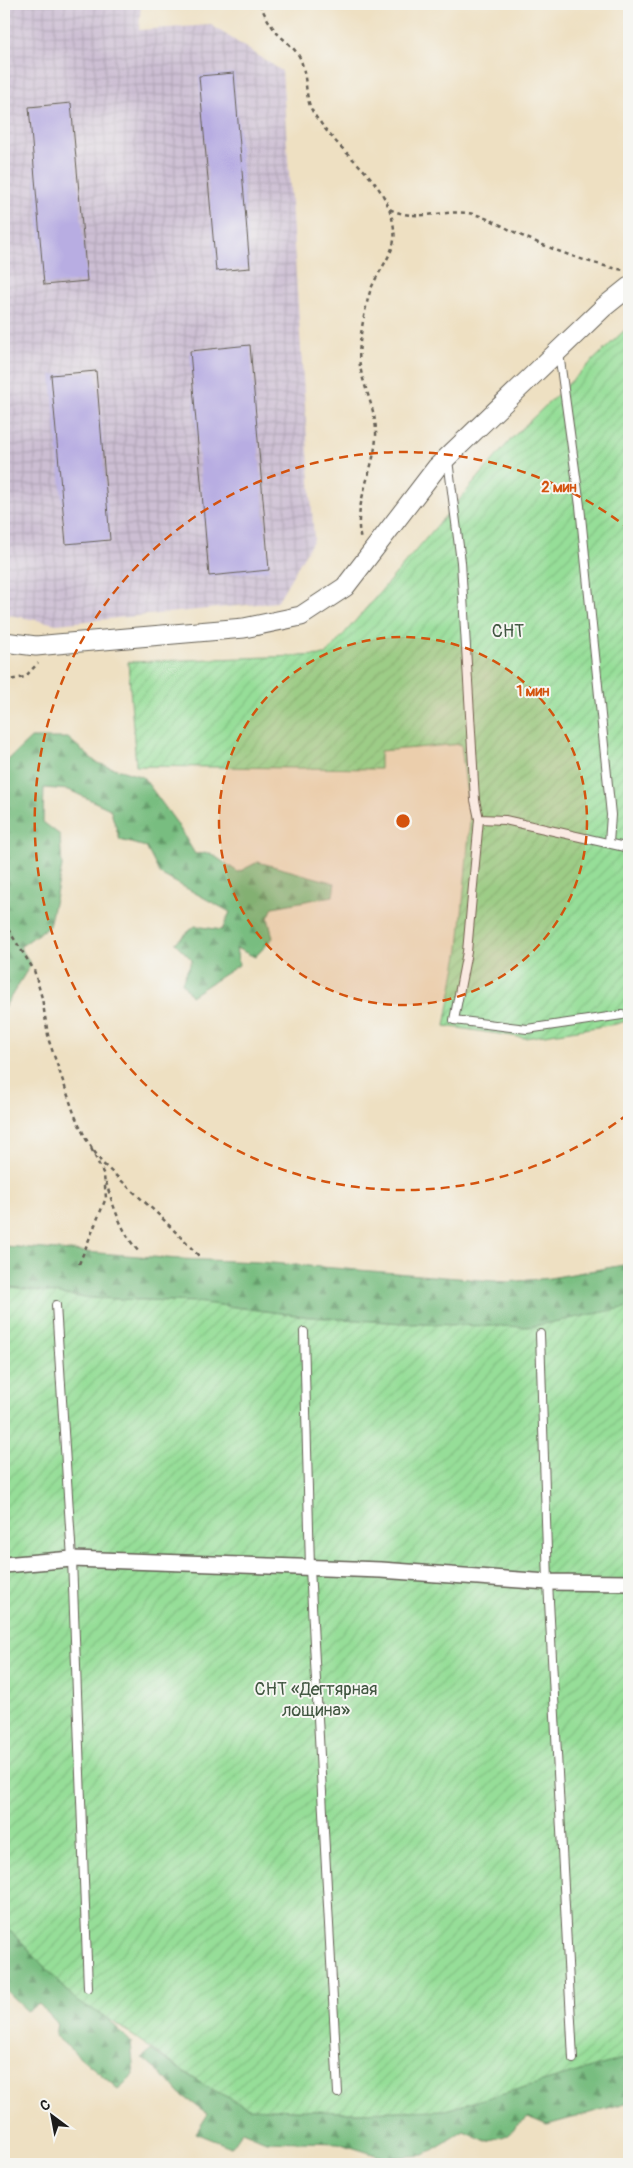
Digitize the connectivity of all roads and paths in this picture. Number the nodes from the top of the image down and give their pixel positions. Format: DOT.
graph roads {
  1 [pos="260,4"];
  2 [pos="390,209"];
  3 [pos="629,272"];
  4 [pos="629,287"];
  5 [pos="559,350"];
  6 [pos="447,457"];
  7 [pos="368,557"];
  8 [pos="4,642"];
  9 [pos="57,644"];
  10 [pos="4,681"];
  11 [pos="479,819"];
  12 [pos="610,843"];
  13 [pos="629,848"];
  14 [pos="4,923"];
  15 [pos="622,1014"];
  16 [pos="86,1139"];
  17 [pos="104,1175"];
  18 [pos="140,1252"];
  19 [pos="199,1256"];
  20 [pos="79,1264"];
  21 [pos="56,1305"];
  22 [pos="304,1332"];
  23 [pos="540,1334"];
  24 [pos="72,1559"];
  25 [pos="4,1565"];
  26 [pos="310,1568"];
  27 [pos="548,1582"];
  28 [pos="629,1583"];
  29 [pos="88,1988"];
  30 [pos="573,2059"];
  31 [pos="338,2092"];
  1 -- 2 [label="path"];
  2 -- 3 [label="path"];
  2 -- 7 [label="path"];
  4 -- 5 [label="street"];
  5 -- 6 [label="street"];
  5 -- 12 [label="lane"];
  6 -- 7 [label="street"];
  6 -- 11 [label="lane"];
  7 -- 9 [label="street"];
  8 -- 9 [label="street"];
  9 -- 10 [label="path"];
  11 -- 12 [label="lane"];
  11 -- 15 [label="lane"];
  12 -- 13 [label="lane"];
  14 -- 16 [label="path"];
  16 -- 17 [label="path"];
  16 -- 19 [label="path"];
  17 -- 18 [label="path"];
  17 -- 20 [label="path"];
  21 -- 24 [label="lane"];
  22 -- 26 [label="lane"];
  23 -- 27 [label="lane"];
  24 -- 25 [label="street"];
  24 -- 26 [label="street"];
  24 -- 29 [label="lane"];
  26 -- 27 [label="street"];
  26 -- 31 [label="lane"];
  27 -- 28 [label="street"];
  27 -- 30 [label="lane"];
}
